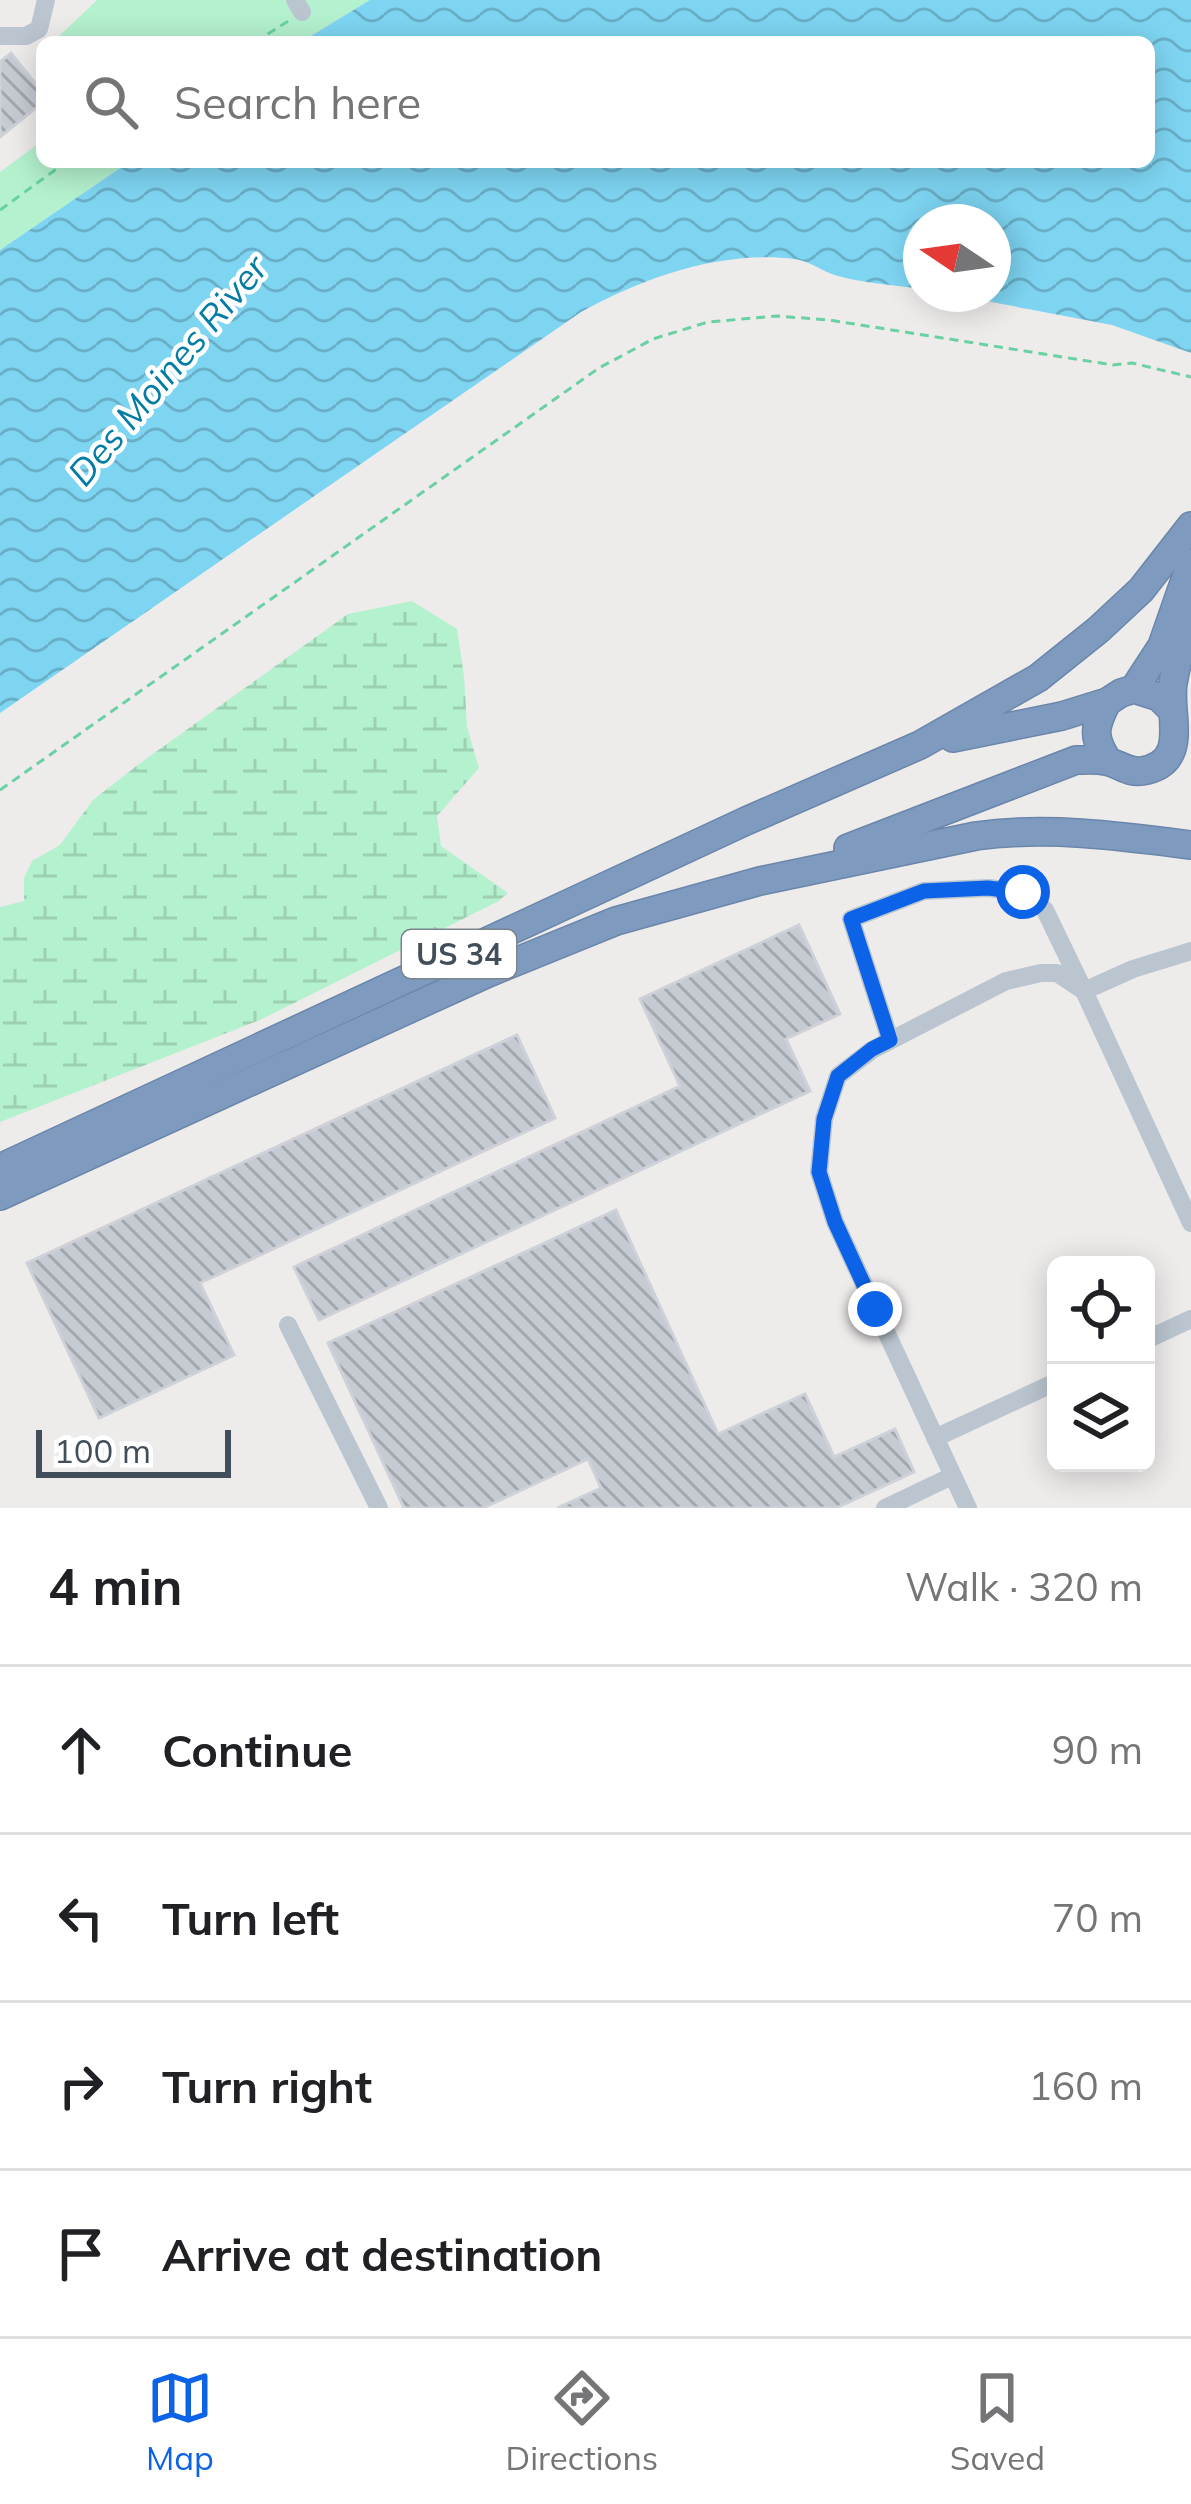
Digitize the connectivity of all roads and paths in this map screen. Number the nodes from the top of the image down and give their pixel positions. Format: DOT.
graph roads {
  1 [pos="46,0"];
  2 [pos="0,36"];
  3 [pos="58,168"];
  4 [pos="0,210"];
  5 [pos="1191,377"];
  6 [pos="1191,526"];
  7 [pos="1191,563"];
  8 [pos="1191,618"];
  9 [pos="1134,689"];
  10 [pos="1107,702"];
  11 [pos="1180,744"];
  12 [pos="920,746"];
  13 [pos="1108,761"];
  14 [pos="0,790"];
  15 [pos="1191,845"];
  16 [pos="760,881"];
  17 [pos="1191,951"];
  18 [pos="1084,991"];
  19 [pos="890,1040"];
  20 [pos="186,1110"];
  21 [pos="0,1166"];
  22 [pos="0,1196"];
  23 [pos="0,1210"];
  24 [pos="1191,1223"];
  25 [pos="1191,1319"];
  26 [pos="288,1324"];
  27 [pos="1155,1336"];
  28 [pos="1047,1386"];
  29 [pos="935,1438"];
  30 [pos="952,1476"];
  31 [pos="379,1508"];
  32 [pos="885,1508"];
  33 [pos="968,1508"];
  1 -- 2 [label="street"];
  3 -- 4 [label="path"];
  5 -- 14 [label="path"];
  6 -- 12 [label="highway, US 34"];
  7 -- 9 [label="highway"];
  8 -- 11 [label="highway"];
  9 -- 10 [label="highway"];
  9 -- 11 [label="highway"];
  10 -- 12 [label="highway"];
  10 -- 13 [label="highway"];
  11 -- 13 [label="highway, US 34"];
  12 -- 21 [label="highway, US 34"];
  13 -- 16 [label="highway, US 34"];
  15 -- 16 [label="highway"];
  16 -- 20 [label="highway, US 34"];
  17 -- 18 [label="street"];
  18 -- 19 [label="street"];
  18 -- 19 [label="street"];
  18 -- 24 [label="street"];
  19 -- 29 [label="street"];
  20 -- 22 [label="highway, US 34"];
  20 -- 23 [label="highway"];
  25 -- 27 [label="street"];
  26 -- 31 [label="street"];
  28 -- 29 [label="street"];
  29 -- 30 [label="street"];
  30 -- 32 [label="street"];
  30 -- 33 [label="street"];
}
